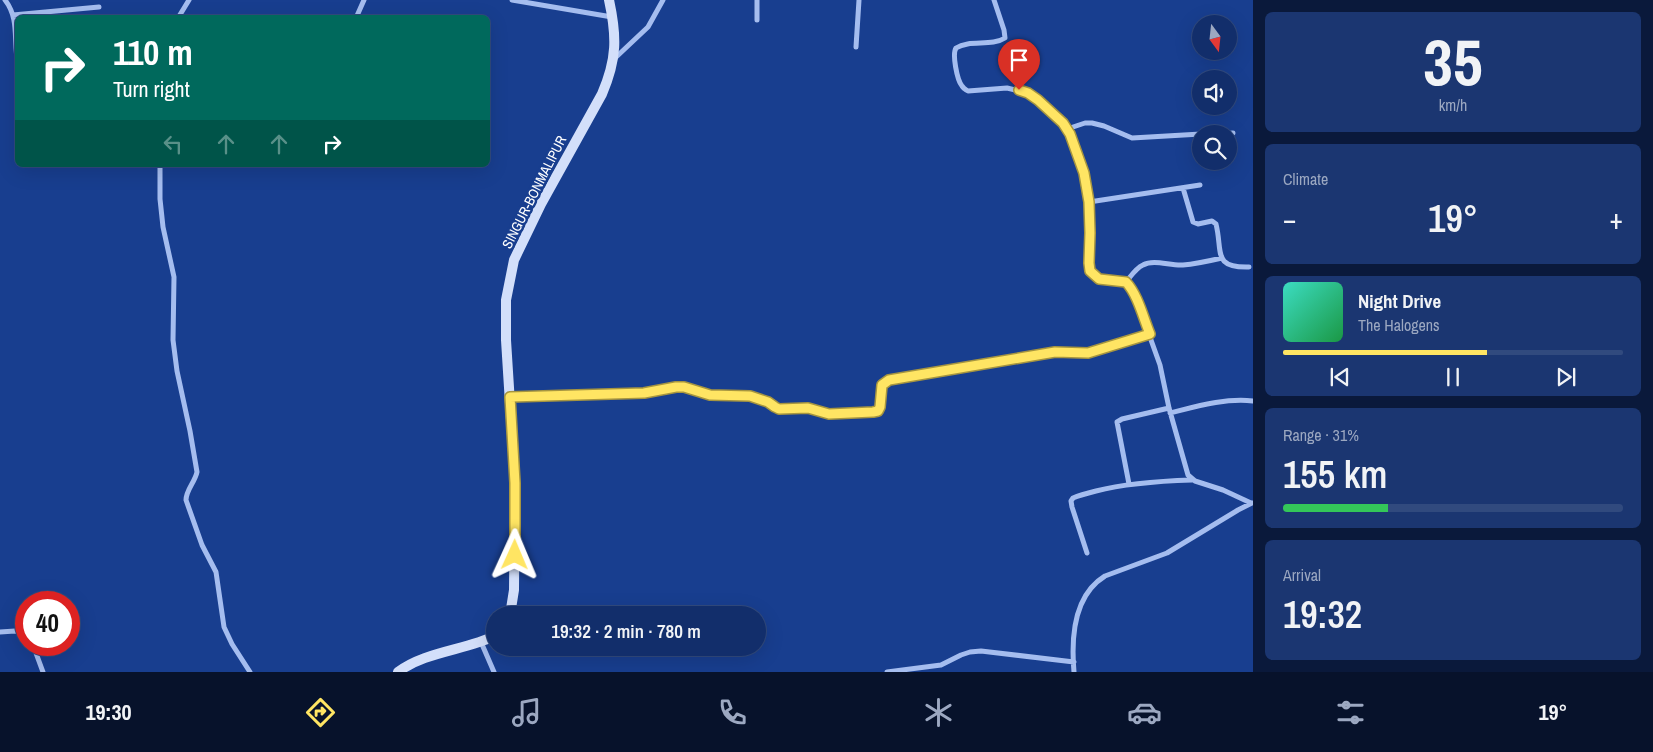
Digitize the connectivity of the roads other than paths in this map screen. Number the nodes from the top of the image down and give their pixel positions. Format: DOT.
graph roads {
  1 [pos="5,0"];
  2 [pos="189,0"];
  3 [pos="364,0"];
  4 [pos="512,0"];
  5 [pos="609,0"];
  6 [pos="663,0"];
  7 [pos="757,0"];
  8 [pos="859,0"];
  9 [pos="994,0"];
  10 [pos="99,7"];
  11 [pos="23,15"];
  12 [pos="180,15"];
  13 [pos="357,15"];
  14 [pos="13,16"];
  15 [pos="612,17"];
  16 [pos="757,20"];
  17 [pos="15,25"];
  18 [pos="856,47"];
  19 [pos="614,59"];
  20 [pos="1067,129"];
  21 [pos="1192,135"];
  22 [pos="160,167"];
  23 [pos="1200,185"];
  24 [pos="1183,188"];
  25 [pos="1089,202"];
  26 [pos="1222,258"];
  27 [pos="1249,267"];
  28 [pos="1126,282"];
  29 [pos="1150,334"];
  30 [pos="510,397"];
  31 [pos="1253,401"];
  32 [pos="1169,410"];
  33 [pos="1192,480"];
  34 [pos="1129,484"];
  35 [pos="1252,503"];
  36 [pos="1087,553"];
  37 [pos="511,606"];
  38 [pos="15,631"];
  39 [pos="0,632"];
  40 [pos="486,640"];
  41 [pos="481,642"];
  42 [pos="37,656"];
  43 [pos="1074,662"];
  44 [pos="43,672"];
  45 [pos="250,672"];
  46 [pos="398,672"];
  47 [pos="494,672"];
  48 [pos="887,672"];
  49 [pos="1074,672"];
  1 -- 14 [label="street"];
  2 -- 12 [label="street"];
  3 -- 13 [label="street"];
  4 -- 15 [label="street"];
  5 -- 15 [label="street, SINGUR-BONMALIPUR"];
  6 -- 19 [label="street"];
  7 -- 16 [label="street"];
  8 -- 18 [label="street"];
  9 -- 20 [label="street"];
  10 -- 11 [label="street"];
  14 -- 17 [label="street"];
  15 -- 19 [label="street, SINGUR-BONMALIPUR"];
  19 -- 30 [label="street, SINGUR-BONMALIPUR"];
  20 -- 21 [label="street"];
  20 -- 25 [label="street"];
  22 -- 45 [label="street"];
  23 -- 24 [label="street"];
  24 -- 25 [label="street"];
  24 -- 26 [label="street"];
  25 -- 28 [label="street"];
  26 -- 27 [label="street"];
  26 -- 28 [label="street"];
  28 -- 29 [label="street"];
  29 -- 30 [label="street"];
  29 -- 32 [label="street"];
  30 -- 37 [label="street, SINGUR-BONMALIPUR"];
  31 -- 32 [label="street"];
  32 -- 33 [label="street"];
  32 -- 34 [label="street"];
  33 -- 34 [label="street"];
  33 -- 35 [label="street"];
  34 -- 36 [label="street"];
  35 -- 43 [label="street"];
  38 -- 39 [label="street"];
  40 -- 41 [label="street"];
  41 -- 46 [label="street"];
  41 -- 47 [label="street"];
  42 -- 44 [label="street"];
  43 -- 48 [label="street"];
  43 -- 49 [label="street"];
}
